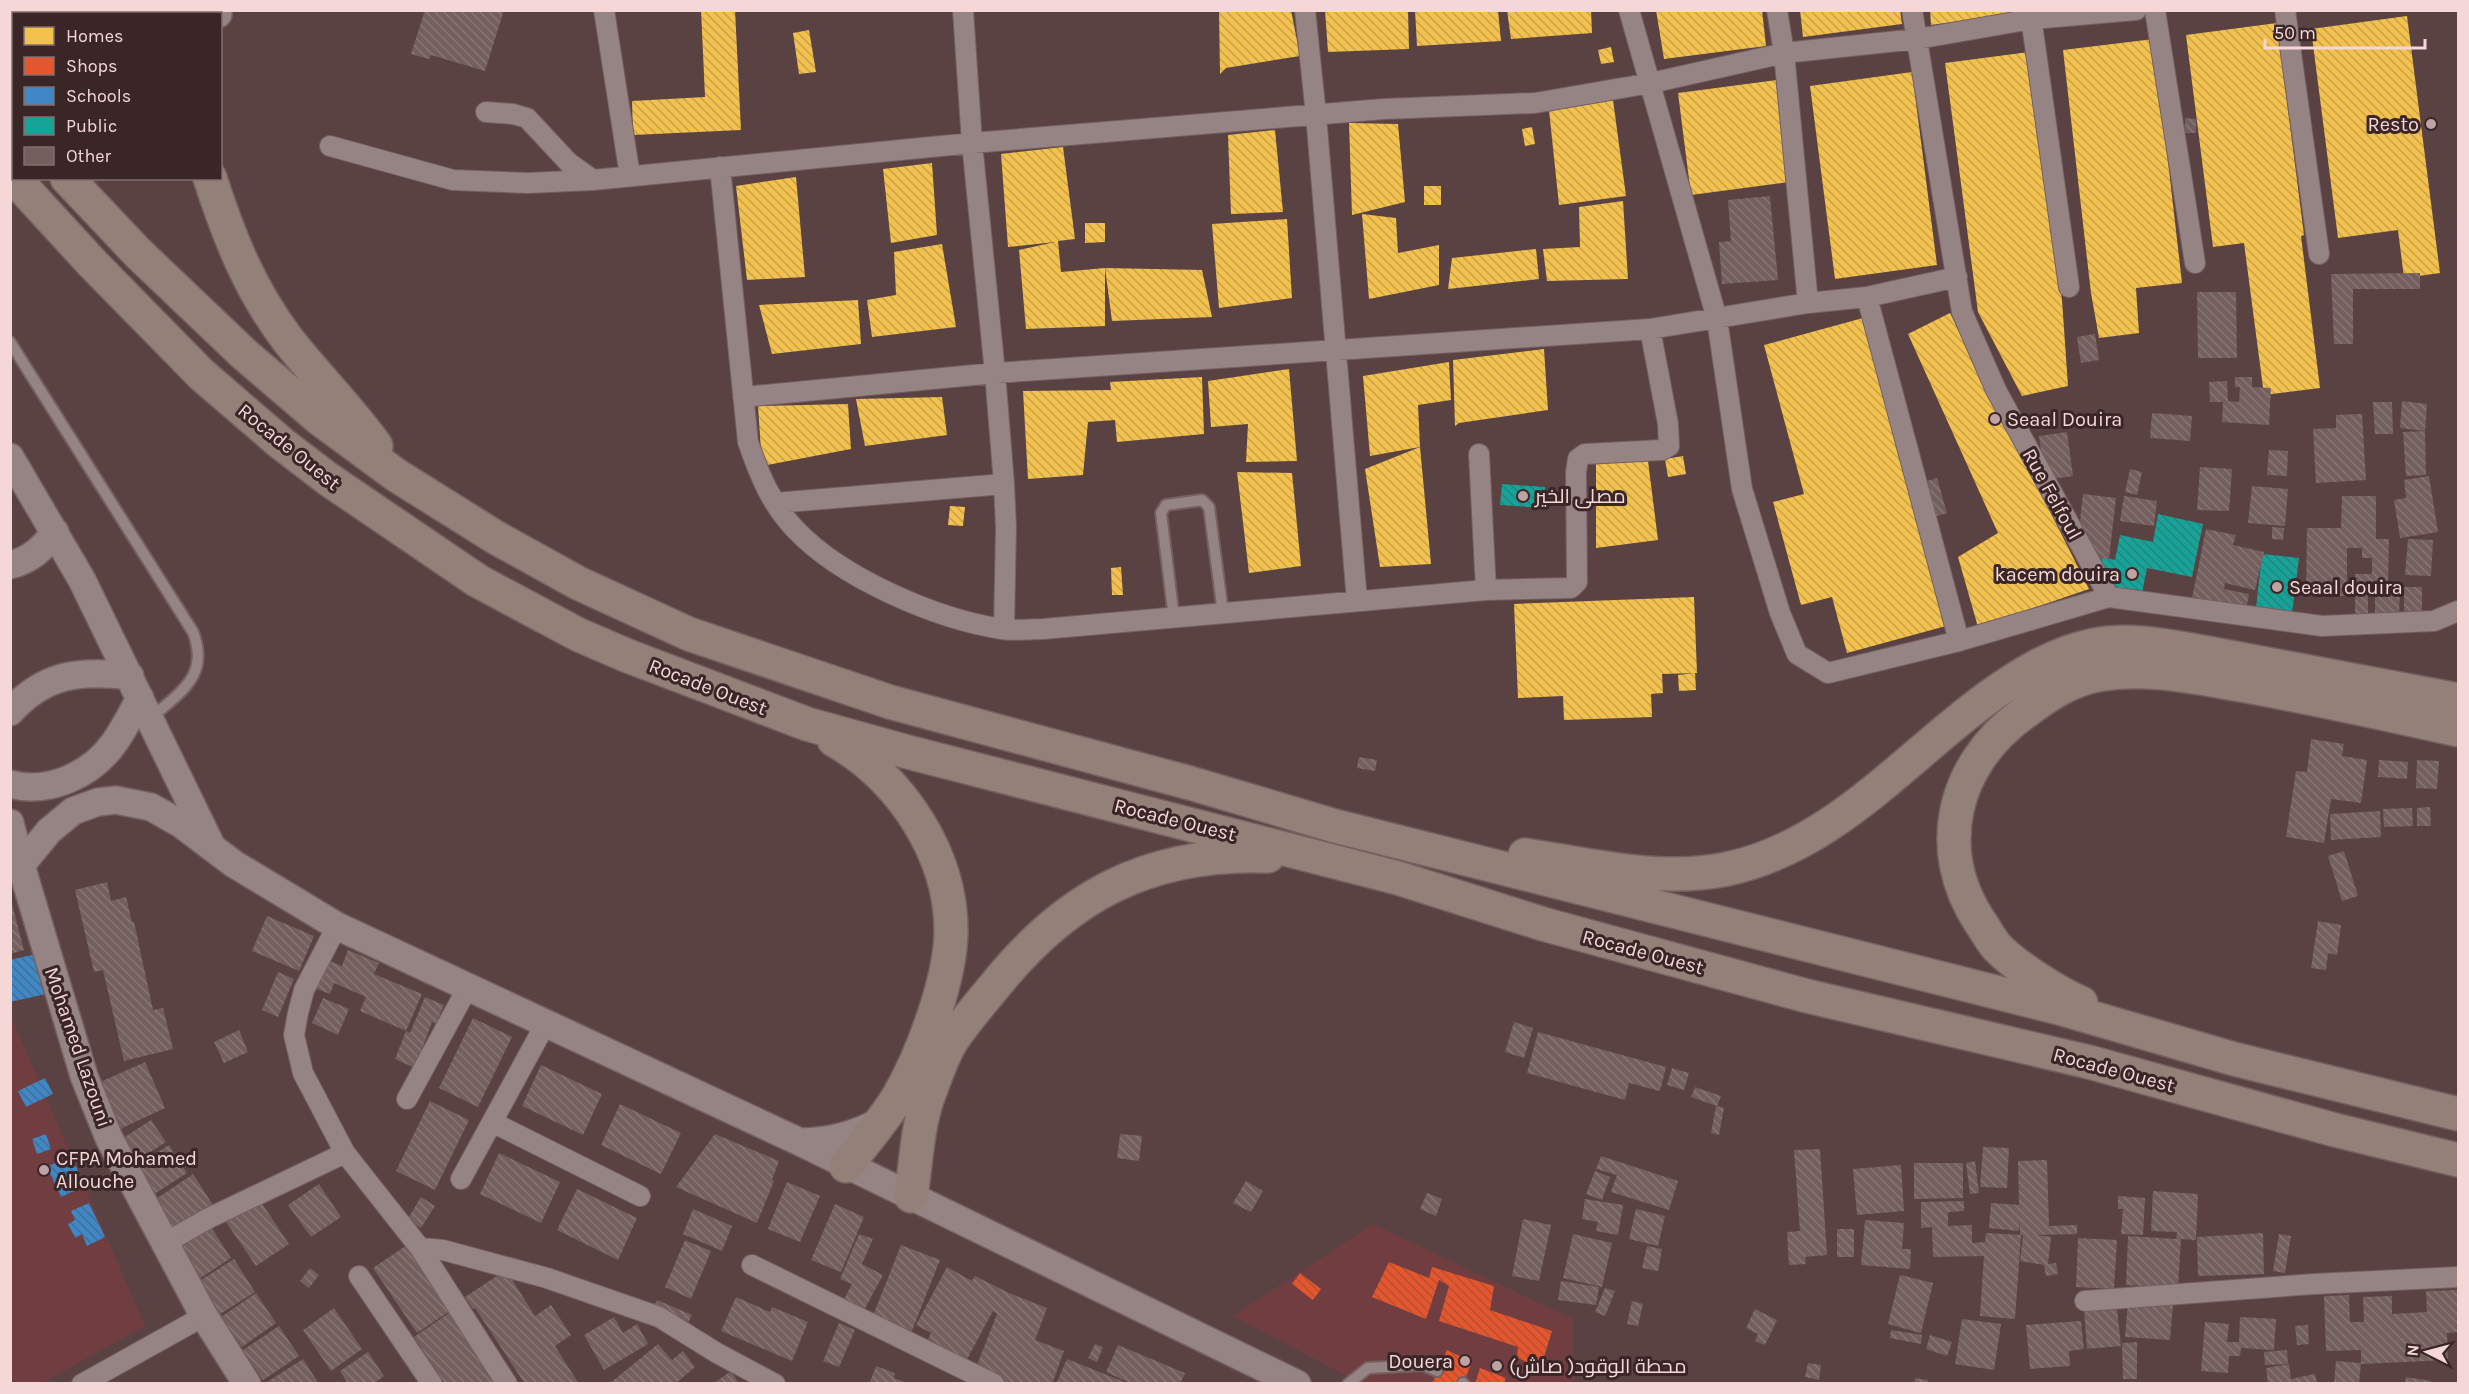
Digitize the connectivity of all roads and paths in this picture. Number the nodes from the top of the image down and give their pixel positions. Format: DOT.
graph roads {
  1 [pos="604,10"];
  2 [pos="963,10"];
  3 [pos="1305,10"];
  4 [pos="1629,10"];
  5 [pos="1777,10"];
  6 [pos="1912,10"];
  7 [pos="2136,10"];
  8 [pos="2155,10"];
  9 [pos="2285,10"];
  10 [pos="2031,15"];
  11 [pos="1917,39"];
  12 [pos="1784,54"];
  13 [pos="1651,83"];
  14 [pos="486,112"];
  15 [pos="1316,115"];
  16 [pos="972,143"];
  17 [pos="330,146"];
  18 [pos="720,167"];
  19 [pos="630,176"];
  20 [pos="69,180"];
  21 [pos="211,180"];
  22 [pos="593,180"];
  23 [pos="20,186"];
  24 [pos="2319,254"];
  25 [pos="2195,263"];
  26 [pos="1957,277"];
  27 [pos="2068,287"];
  28 [pos="1867,297"];
  29 [pos="1808,303"];
  30 [pos="1717,319"];
  31 [pos="1650,329"];
  32 [pos="10,342"];
  33 [pos="1335,349"];
  34 [pos="995,373"];
  35 [pos="742,397"];
  36 [pos="1479,454"];
  37 [pos="10,457"];
  38 [pos="396,475"];
  39 [pos="1004,484"];
  40 [pos="775,503"];
  41 [pos="55,532"];
  42 [pos="10,565"];
  43 [pos="1486,590"];
  44 [pos="2109,597"];
  45 [pos="1357,601"];
  46 [pos="2458,610"];
  47 [pos="1223,613"];
  48 [pos="1174,618"];
  49 [pos="1005,629"];
  50 [pos="1959,641"];
  51 [pos="2458,681"];
  52 [pos="2424,693"];
  53 [pos="140,697"];
  54 [pos="2458,700"];
  55 [pos="10,712"];
  56 [pos="807,724"];
  57 [pos="2458,730"];
  58 [pos="75,777"];
  59 [pos="10,784"];
  60 [pos="86,806"];
  61 [pos="10,824"];
  62 [pos="1358,832"];
  63 [pos="214,849"];
  64 [pos="1322,858"];
  65 [pos="16,866"];
  66 [pos="337,926"];
  67 [pos="468,987"];
  68 [pos="546,1023"];
  69 [pos="2148,1034"];
  70 [pos="407,1099"];
  71 [pos="2458,1114"];
  72 [pos="492,1122"];
  73 [pos="879,1122"];
  74 [pos="800,1142"];
  75 [pos="345,1153"];
  76 [pos="2458,1160"];
  77 [pos="846,1166"];
  78 [pos="461,1179"];
  79 [pos="639,1196"];
  80 [pos="911,1196"];
  81 [pos="165,1243"];
  82 [pos="420,1248"];
  83 [pos="752,1265"];
  84 [pos="359,1275"];
  85 [pos="2458,1277"];
  86 [pos="2085,1301"];
  87 [pos="204,1316"];
  88 [pos="1437,1371"];
  89 [pos="82,1383"];
  90 [pos="247,1383"];
  91 [pos="432,1383"];
  92 [pos="507,1383"];
  93 [pos="772,1383"];
  94 [pos="994,1383"];
  95 [pos="1297,1383"];
  96 [pos="1348,1383"];
  1 -- 19 [label="street"];
  2 -- 16 [label="street"];
  3 -- 15 [label="street"];
  4 -- 13 [label="street"];
  5 -- 12 [label="street"];
  6 -- 11 [label="street, Rue Felfoul"];
  7 -- 10 [label="street"];
  8 -- 25 [label="street"];
  9 -- 24 [label="street"];
  10 -- 11 [label="street"];
  10 -- 27 [label="street"];
  11 -- 12 [label="street"];
  11 -- 26 [label="street, Rue Felfoul"];
  12 -- 13 [label="street"];
  12 -- 29 [label="street"];
  13 -- 15 [label="street"];
  13 -- 30 [label="street"];
  14 -- 22 [label="street"];
  15 -- 16 [label="street"];
  15 -- 33 [label="street"];
  16 -- 18 [label="street"];
  16 -- 34 [label="street"];
  17 -- 22 [label="street"];
  18 -- 19 [label="street"];
  18 -- 35 [label="street"];
  19 -- 22 [label="street"];
  20 -- 38 [label="highway, Rocade Ouest"];
  21 -- 38 [label="highway"];
  23 -- 56 [label="highway, Rocade Ouest"];
  26 -- 28 [label="street"];
  26 -- 44 [label="street, Rue Felfoul"];
  28 -- 29 [label="street"];
  28 -- 50 [label="street"];
  29 -- 30 [label="street"];
  30 -- 31 [label="street"];
  30 -- 50 [label="street"];
  31 -- 33 [label="street"];
  31 -- 43 [label="street"];
  32 -- 53 [label="lane"];
  33 -- 34 [label="street"];
  33 -- 45 [label="street"];
  34 -- 35 [label="street"];
  34 -- 39 [label="street"];
  35 -- 40 [label="street"];
  36 -- 43 [label="street"];
  37 -- 41 [label="main road"];
  38 -- 62 [label="highway, Rocade Ouest"];
  39 -- 40 [label="street"];
  39 -- 49 [label="street"];
  40 -- 49 [label="street"];
  41 -- 42 [label="main road"];
  41 -- 53 [label="main road"];
  43 -- 45 [label="street"];
  44 -- 46 [label="street"];
  44 -- 50 [label="street"];
  45 -- 47 [label="street"];
  47 -- 48 [label="street"];
  47 -- 48 [label="lane"];
  48 -- 49 [label="street"];
  51 -- 52 [label="highway"];
  52 -- 54 [label="highway"];
  52 -- 62 [label="highway"];
  53 -- 55 [label="main road"];
  53 -- 58 [label="main road"];
  53 -- 63 [label="main road"];
  56 -- 64 [label="highway, Rocade Ouest"];
  56 -- 73 [label="highway"];
  57 -- 69 [label="highway"];
  58 -- 59 [label="main road"];
  58 -- 60 [label="main road"];
  60 -- 63 [label="main road"];
  60 -- 65 [label="main road"];
  61 -- 65 [label="main road, Mohamed Lazouni"];
  62 -- 69 [label="highway, Rocade Ouest"];
  63 -- 66 [label="main road"];
  64 -- 76 [label="highway, Rocade Ouest"];
  64 -- 80 [label="highway"];
  65 -- 81 [label="main road, Mohamed Lazouni"];
  66 -- 67 [label="main road"];
  66 -- 75 [label="street"];
  67 -- 68 [label="main road"];
  67 -- 70 [label="street"];
  68 -- 72 [label="street"];
  68 -- 74 [label="main road"];
  69 -- 71 [label="highway, Rocade Ouest"];
  72 -- 78 [label="street"];
  72 -- 79 [label="street"];
  73 -- 74 [label="main road"];
  73 -- 77 [label="highway"];
  74 -- 77 [label="main road"];
  75 -- 81 [label="street"];
  75 -- 82 [label="street"];
  77 -- 80 [label="main road"];
  80 -- 95 [label="main road"];
  81 -- 87 [label="main road, Mohamed Lazouni"];
  82 -- 92 [label="street"];
  82 -- 93 [label="street"];
  83 -- 94 [label="street"];
  84 -- 91 [label="street"];
  85 -- 86 [label="street"];
  87 -- 89 [label="street"];
  87 -- 90 [label="main road, Mohamed Lazouni"];
  88 -- 96 [label="lane"];
}
